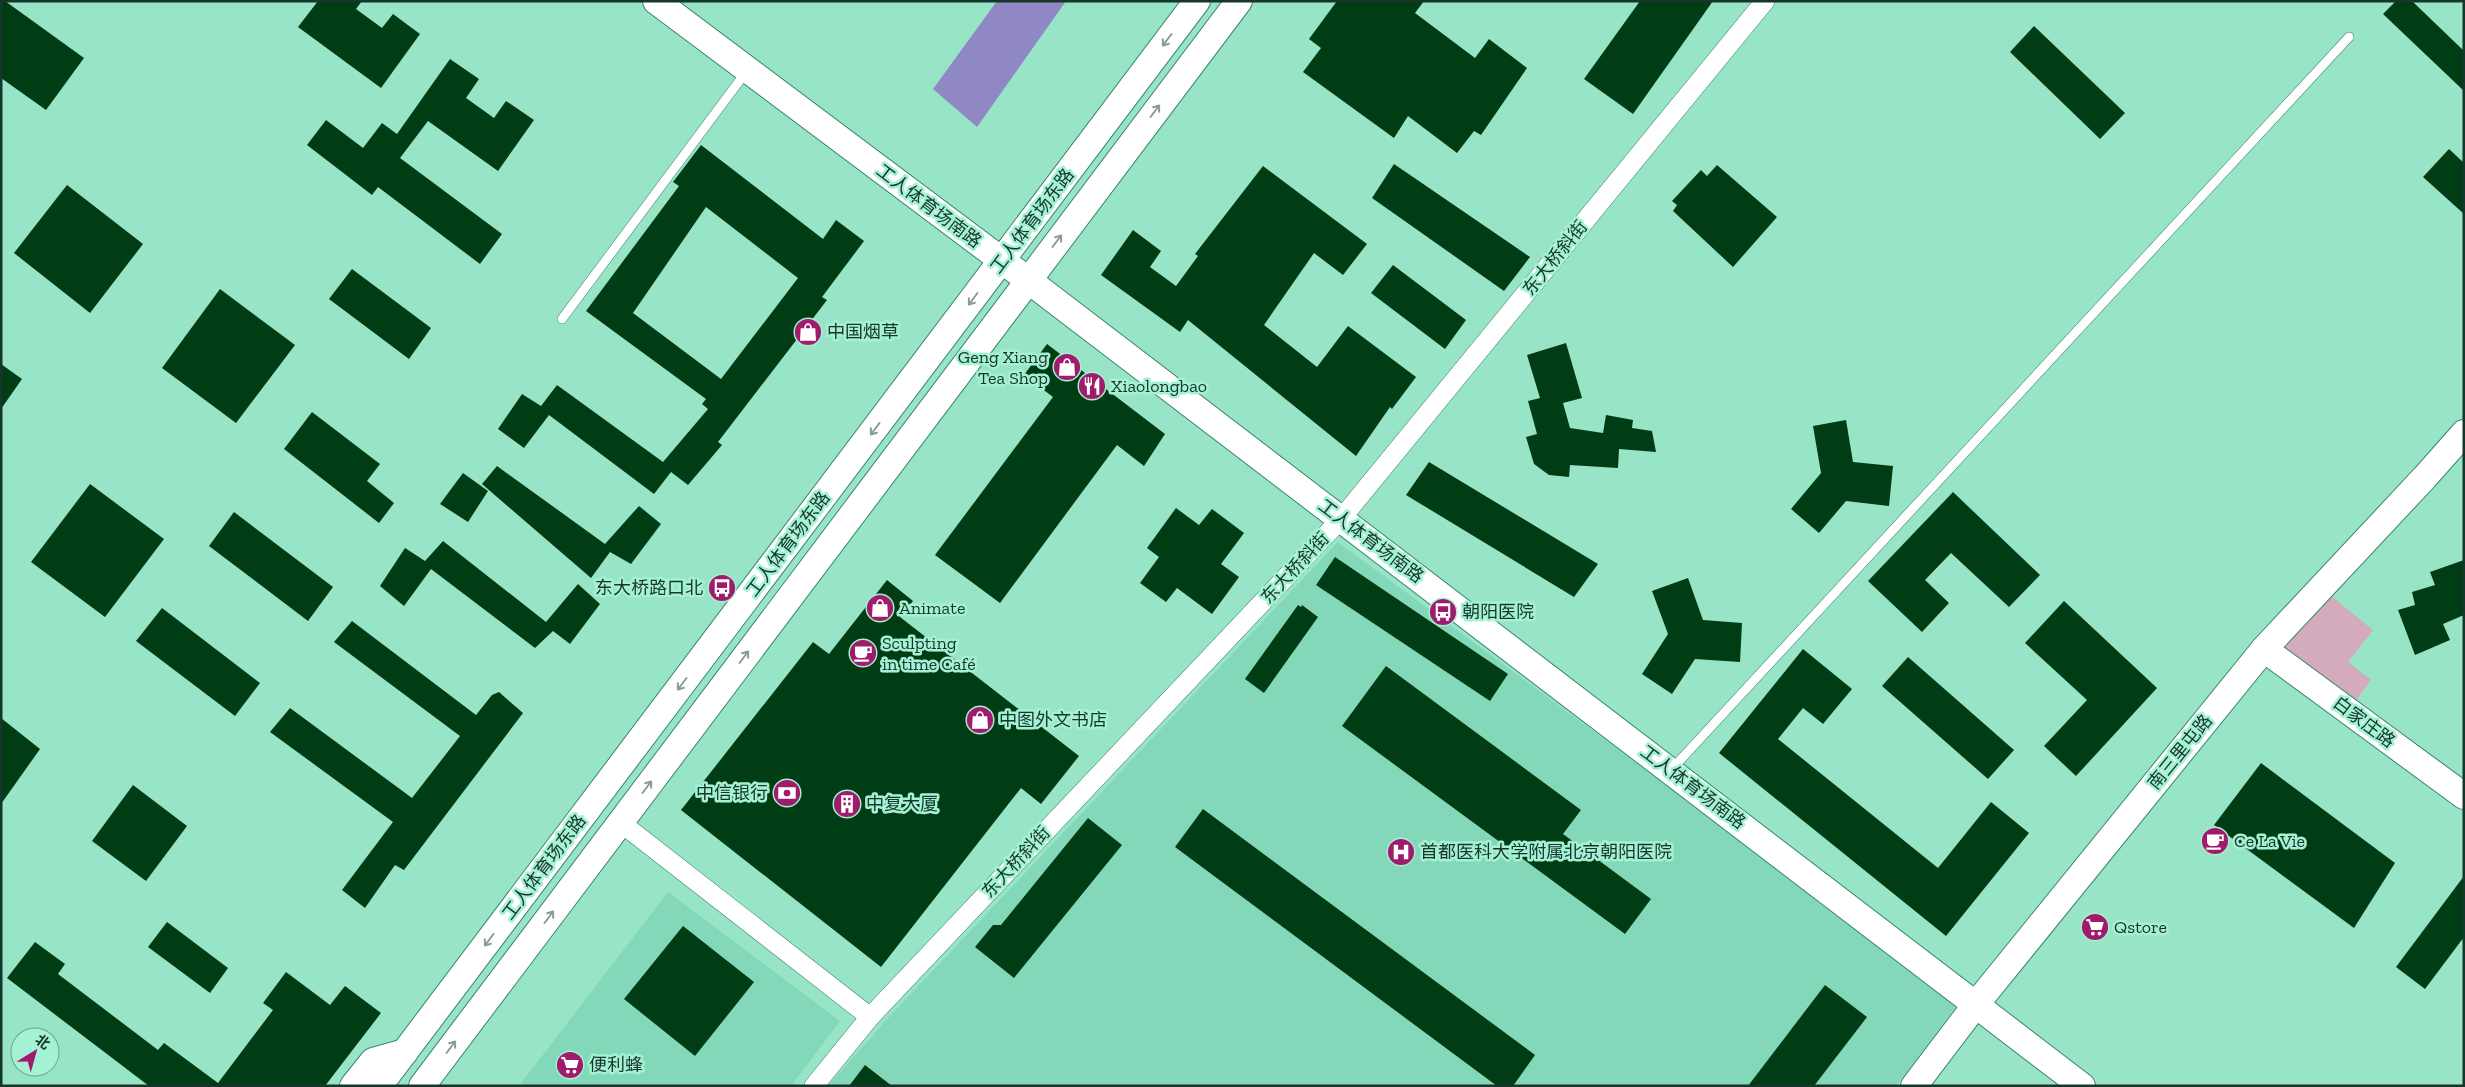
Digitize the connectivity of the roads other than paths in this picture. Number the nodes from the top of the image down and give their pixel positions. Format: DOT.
graph roads {
  1 [pos="656,1"];
  2 [pos="1196,1"];
  3 [pos="1239,1"];
  4 [pos="1765,1"];
  5 [pos="2349,37"];
  6 [pos="748,70"];
  7 [pos="1002,260"];
  8 [pos="1028,280"];
  9 [pos="562,319"];
  10 [pos="2464,433"];
  11 [pos="1341,519"];
  12 [pos="2264,649"];
  13 [pos="1671,770"];
  14 [pos="2464,796"];
  15 [pos="620,822"];
  16 [pos="1977,1003"];
  17 [pos="870,1017"];
  18 [pos="405,1052"];
  19 [pos="353,1086"];
  20 [pos="379,1086"];
  21 [pos="422,1086"];
  22 [pos="814,1086"];
  23 [pos="1914,1086"];
  24 [pos="2082,1086"];
  1 -- 6 [label="street, 工人体育场南路"];
  2 -- 7 [label="street, 工人体育场东路, one-way"];
  8 -- 3 [label="street, 工人体育场东路, one-way"];
  4 -- 11 [label="street, 东大桥斜街"];
  5 -- 13 [label="lane"];
  6 -- 7 [label="street, 工人体育场南路"];
  6 -- 9 [label="lane"];
  7 -- 8 [label="street, 工人体育场南路"];
  7 -- 18 [label="street, 工人体育场东路, one-way"];
  8 -- 11 [label="street, 工人体育场南路"];
  15 -- 8 [label="street, 工人体育场东路, one-way"];
  10 -- 12 [label="street, 南三里屯路"];
  11 -- 13 [label="street, 工人体育场南路"];
  11 -- 17 [label="street, 东大桥斜街"];
  12 -- 14 [label="street, 白家庄路"];
  12 -- 16 [label="street, 南三里屯路"];
  13 -- 16 [label="street, 工人体育场南路"];
  15 -- 17 [label="street"];
  21 -- 15 [label="street, 工人体育场东路, one-way"];
  16 -- 23 [label="street, 南三里屯路"];
  16 -- 24 [label="street, 工人体育场南路"];
  17 -- 22 [label="street, 东大桥斜街"];
  18 -- 19 [label="street"];
  18 -- 20 [label="street, 工人体育场东路"];
}
